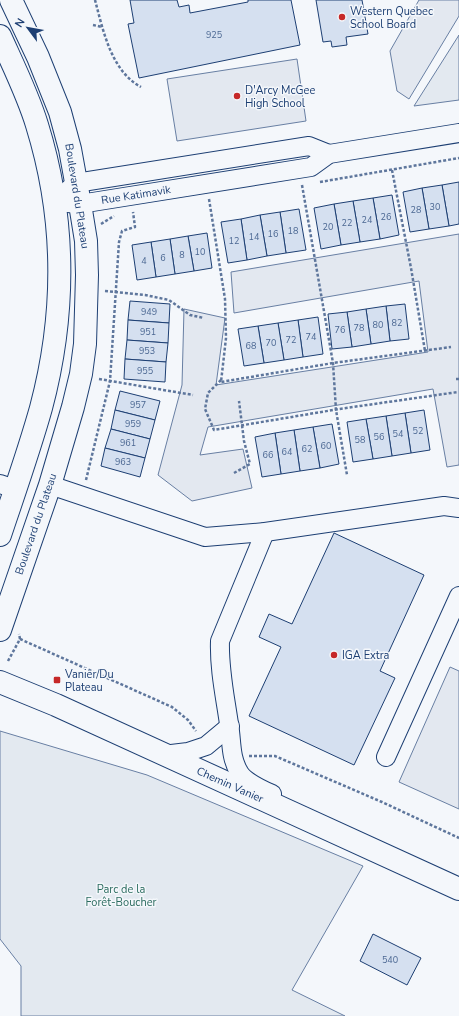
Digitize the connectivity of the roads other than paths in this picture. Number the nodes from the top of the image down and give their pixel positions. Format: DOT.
graph roads {
  1 [pos="11,0"];
  2 [pos="0,36"];
  3 [pos="459,133"];
  4 [pos="329,154"];
  5 [pos="76,183"];
  6 [pos="54,202"];
  7 [pos="80,204"];
  8 [pos="50,485"];
  9 [pos="8,486"];
  10 [pos="459,508"];
  11 [pos="265,532"];
  12 [pos="0,535"];
  13 [pos="459,596"];
  14 [pos="0,630"];
  15 [pos="0,682"];
  16 [pos="230,726"];
  17 [pos="163,755"];
  18 [pos="386,757"];
  19 [pos="283,809"];
  20 [pos="459,889"];
  1 -- 5 [label="main road, Boulevard du Plateau"];
  2 -- 6 [label="main road"];
  3 -- 4 [label="street, Rue Katimavik"];
  4 -- 5 [label="street, Rue Katimavik"];
  4 -- 7 [label="street, Rue Katimavik"];
  5 -- 6 [label="street"];
  5 -- 7 [label="main road, Boulevard du Plateau"];
  6 -- 7 [label="street, Rue Katimavik"];
  6 -- 9 [label="main road"];
  7 -- 8 [label="main road, Boulevard du Plateau"];
  8 -- 11 [label="street"];
  8 -- 14 [label="main road, Boulevard du Plateau"];
  9 -- 12 [label="main road"];
  10 -- 11 [label="street"];
  11 -- 16 [label="street"];
  13 -- 18 [label="street"];
  15 -- 17 [label="main road, Chemin Vanier"];
  16 -- 17 [label="street"];
  16 -- 19 [label="street"];
  17 -- 19 [label="main road, Chemin Vanier"];
  19 -- 20 [label="main road, Chemin Vanier"];
}
